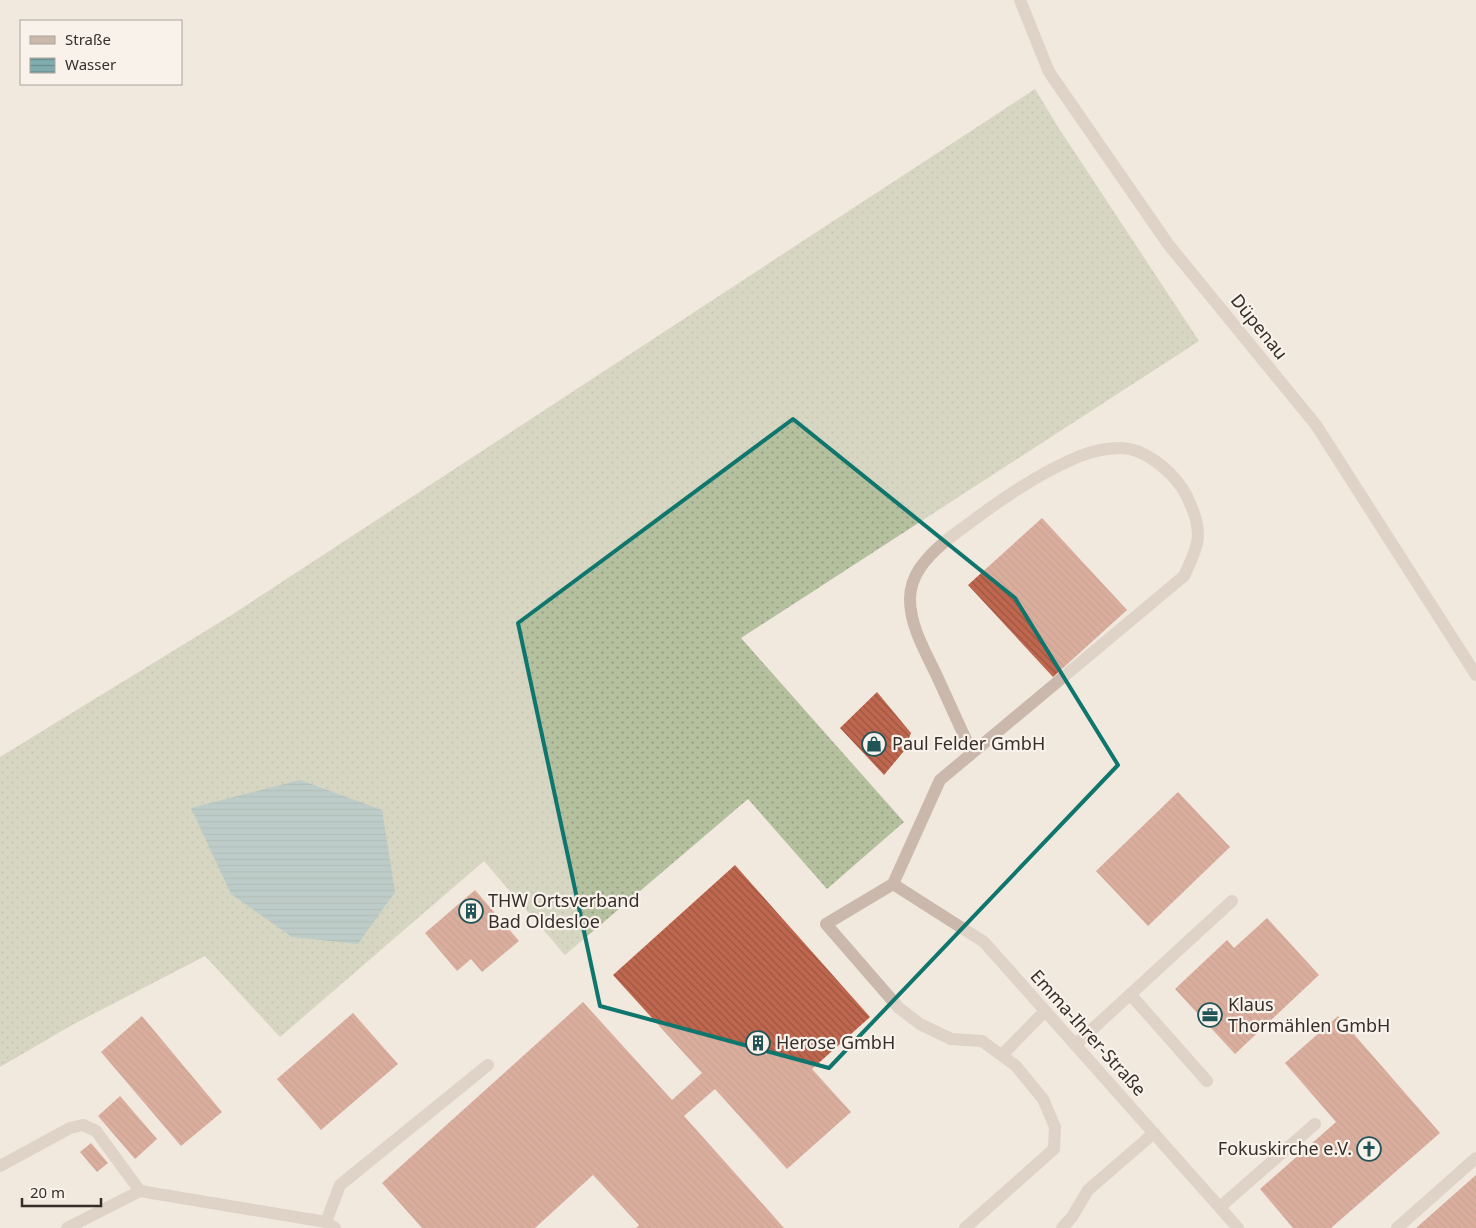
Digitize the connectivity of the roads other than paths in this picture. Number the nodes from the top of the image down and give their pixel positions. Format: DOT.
graph roads {
  1 [pos="1020,0"];
  2 [pos="1476,674"];
  3 [pos="972,753"];
  4 [pos="892,884"];
  5 [pos="1232,901"];
  6 [pos="1130,994"];
  7 [pos="1045,1011"];
  8 [pos="1075,1045"];
  9 [pos="1002,1055"];
  10 [pos="488,1065"];
  11 [pos="1207,1081"];
  12 [pos="1315,1124"];
  13 [pos="1154,1133"];
  14 [pos="1476,1158"];
  15 [pos="0,1166"];
  16 [pos="140,1191"];
  17 [pos="1220,1207"];
  18 [pos="330,1225"];
  19 [pos="67,1228"];
  20 [pos="965,1228"];
  21 [pos="1062,1228"];
  22 [pos="1238,1228"];
  23 [pos="1397,1228"];
  1 -- 2 [label="street, Düpenau"];
  3 -- 3 [label="street"];
  3 -- 4 [label="street"];
  4 -- 7 [label="street, Emma-Ihrer-Straße"];
  4 -- 9 [label="street"];
  5 -- 6 [label="street"];
  6 -- 8 [label="street"];
  6 -- 11 [label="street"];
  7 -- 8 [label="street, Emma-Ihrer-Straße"];
  7 -- 9 [label="street"];
  8 -- 13 [label="street, Emma-Ihrer-Straße"];
  9 -- 20 [label="street"];
  10 -- 18 [label="street"];
  12 -- 17 [label="street"];
  13 -- 17 [label="street, Emma-Ihrer-Straße"];
  13 -- 21 [label="street"];
  14 -- 23 [label="street"];
  15 -- 16 [label="street"];
  16 -- 18 [label="street"];
  16 -- 19 [label="street"];
  17 -- 22 [label="street, Emma-Ihrer-Straße"];
}
